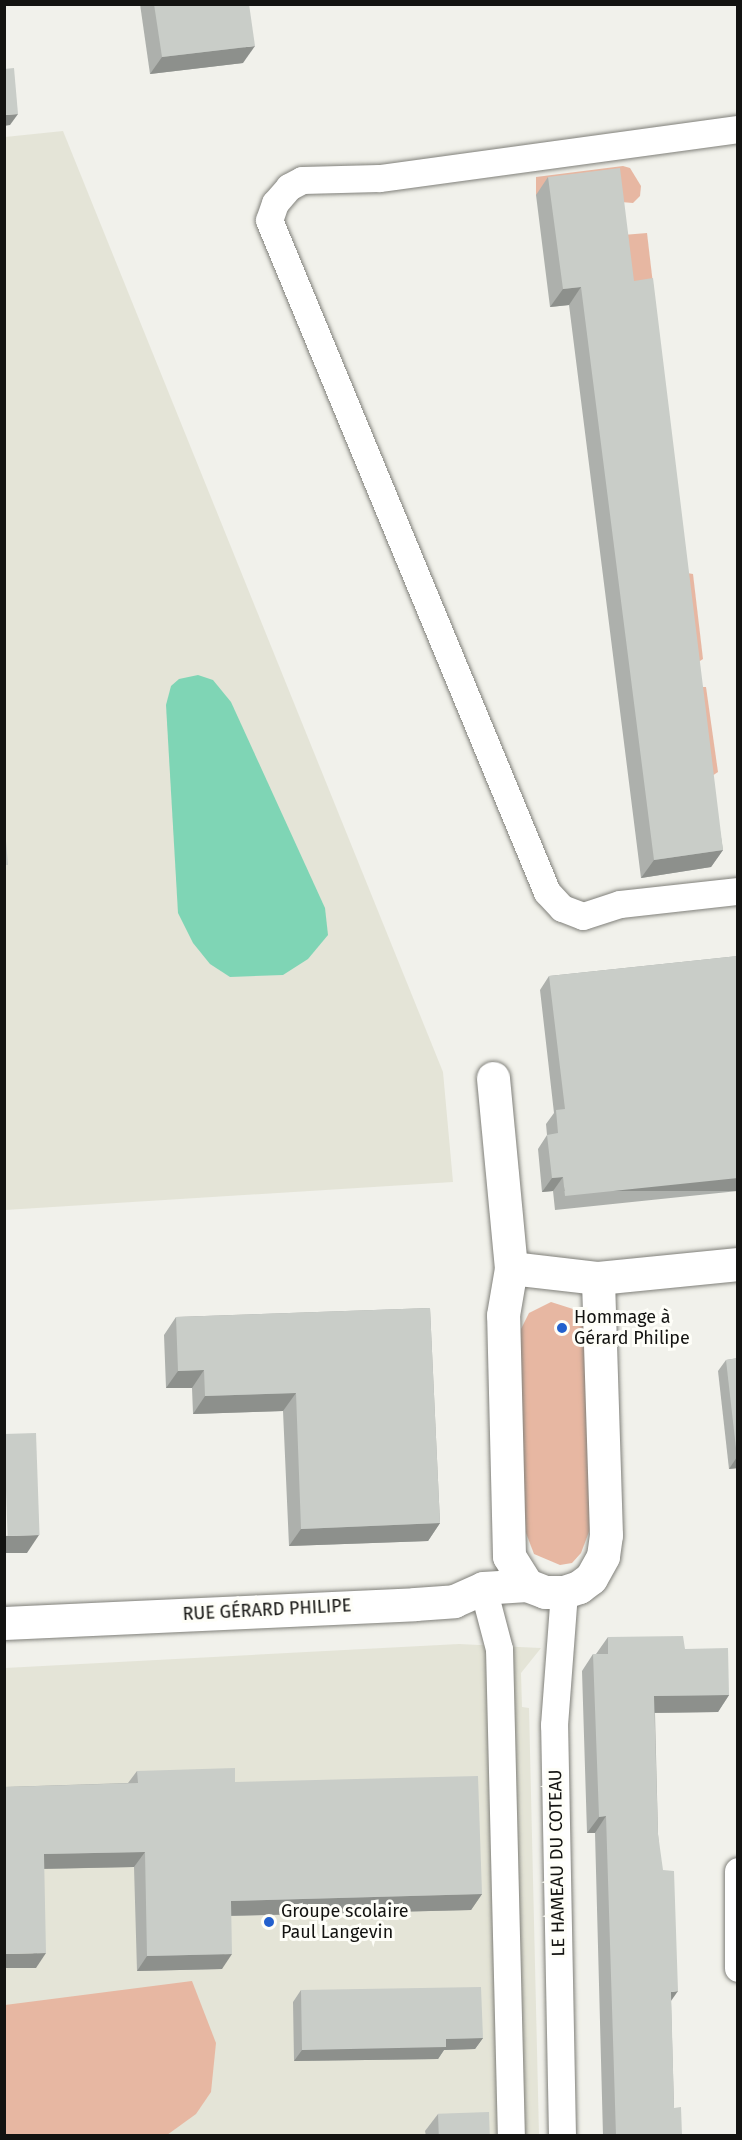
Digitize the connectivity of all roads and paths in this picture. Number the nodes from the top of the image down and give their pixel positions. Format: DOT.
graph roads {
  1 [pos="738,129"];
  2 [pos="738,891"];
  3 [pos="493,1078"];
  4 [pos="738,1264"];
  5 [pos="511,1268"];
  6 [pos="598,1278"];
  7 [pos="527,1585"];
  8 [pos="483,1588"];
  9 [pos="564,1592"];
  10 [pos="4,1623"];
  11 [pos="738,1871"];
  12 [pos="738,1968"];
  13 [pos="511,2136"];
  14 [pos="562,2136"];
  1 -- 2 [label="lane"];
  3 -- 5 [label="street"];
  4 -- 6 [label="street"];
  5 -- 6 [label="street"];
  5 -- 7 [label="street"];
  6 -- 9 [label="street"];
  7 -- 8 [label="street, RUE GÉRARD PHILIPE"];
  7 -- 9 [label="street, RUE GÉRARD PHILIPE"];
  8 -- 10 [label="street, RUE GÉRARD PHILIPE"];
  8 -- 13 [label="lane"];
  9 -- 14 [label="lane, LE HAMEAU DU COTEAU"];
  11 -- 12 [label="lane"];
}
